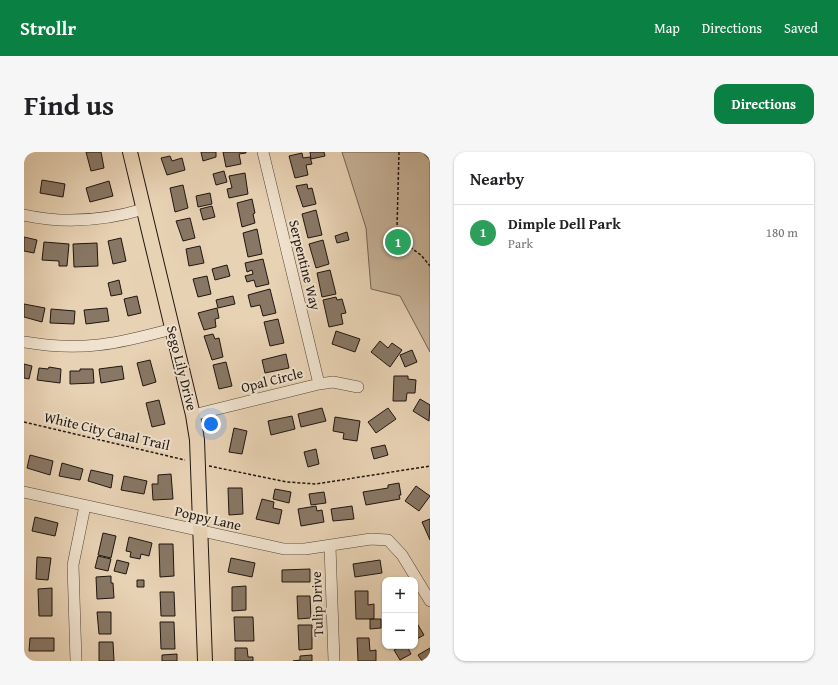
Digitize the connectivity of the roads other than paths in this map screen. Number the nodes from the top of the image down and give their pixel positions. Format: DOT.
graph roads {
  1 [pos="130,152"];
  2 [pos="263,152"];
  3 [pos="144,209"];
  4 [pos="24,215"];
  5 [pos="172,329"];
  6 [pos="24,342"];
  7 [pos="319,384"];
  8 [pos="358,387"];
  9 [pos="194,415"];
  10 [pos="24,492"];
  11 [pos="85,506"];
  12 [pos="201,532"];
  13 [pos="330,546"];
  14 [pos="430,601"];
  15 [pos="76,661"];
  16 [pos="205,661"];
  17 [pos="334,661"];
  1 -- 3 [label="main road, Sego Lily Drive"];
  2 -- 7 [label="street, Serpentine Way"];
  3 -- 4 [label="street"];
  3 -- 5 [label="main road, Sego Lily Drive"];
  5 -- 6 [label="street"];
  5 -- 9 [label="main road, Sego Lily Drive"];
  7 -- 8 [label="street, Opal Circle"];
  7 -- 9 [label="street, Opal Circle"];
  9 -- 12 [label="main road, Sego Lily Drive"];
  10 -- 11 [label="street, Poppy Lane"];
  11 -- 12 [label="street, Poppy Lane"];
  11 -- 15 [label="street"];
  12 -- 13 [label="street, Poppy Lane"];
  12 -- 16 [label="main road, Sego Lily Drive"];
  13 -- 14 [label="street, Poppy Lane"];
  13 -- 17 [label="street, Tulip Drive"];
}
